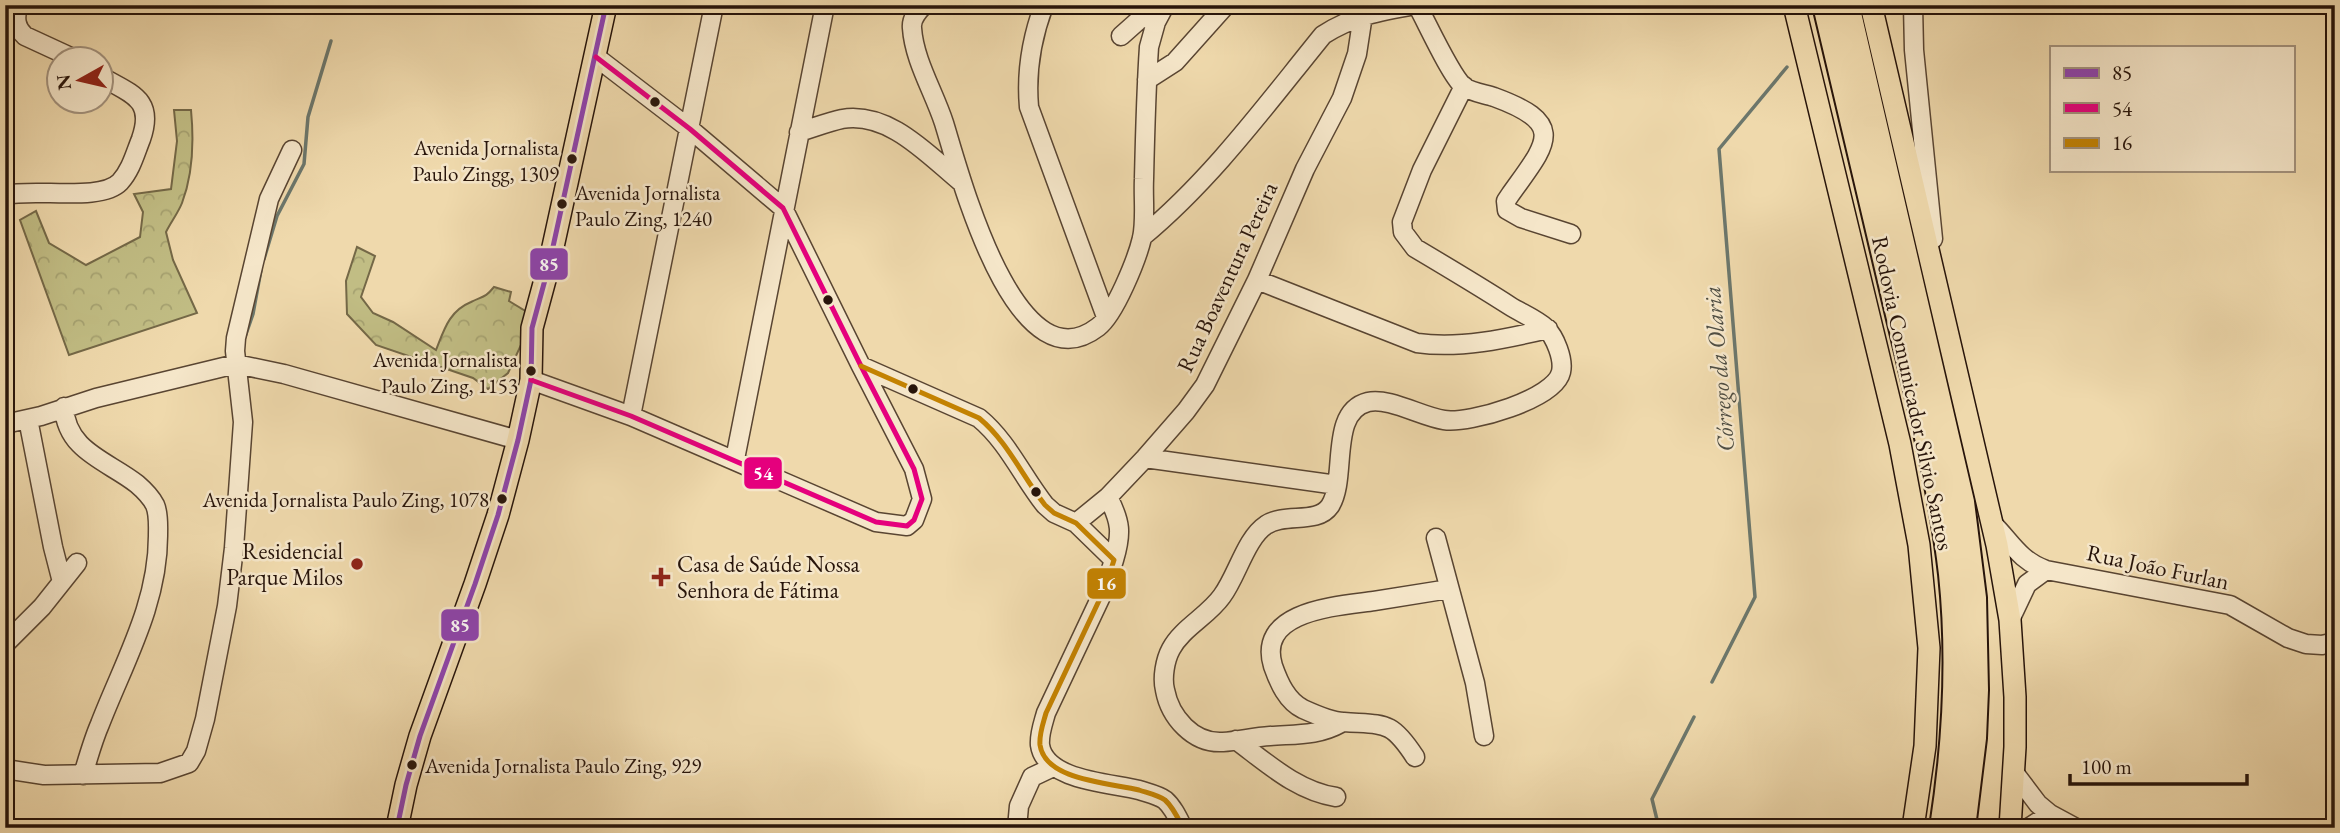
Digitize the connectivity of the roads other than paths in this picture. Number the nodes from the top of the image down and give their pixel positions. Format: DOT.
graph roads {
  1 [pos="18,5"];
  2 [pos="606,5"];
  3 [pos="714,5"];
  4 [pos="825,5"];
  5 [pos="923,5"];
  6 [pos="1044,5"];
  7 [pos="1226,5"];
  8 [pos="1416,5"];
  9 [pos="1794,5"];
  10 [pos="1825,5"];
  11 [pos="1847,5"];
  12 [pos="1871,5"];
  13 [pos="1913,5"];
  14 [pos="1165,6"];
  15 [pos="1363,15"];
  16 [pos="1121,36"];
  17 [pos="47,46"];
  18 [pos="596,57"];
  19 [pos="1147,80"];
  20 [pos="116,85"];
  21 [pos="1464,86"];
  22 [pos="690,129"];
  23 [pos="800,132"];
  24 [pos="292,150"];
  25 [pos="961,181"];
  26 [pos="5,195"];
  27 [pos="783,208"];
  28 [pos="1571,234"];
  29 [pos="1142,237"];
  30 [pos="1256,280"];
  31 [pos="1936,281"];
  32 [pos="1106,317"];
  33 [pos="1548,329"];
  34 [pos="236,364"];
  35 [pos="861,366"];
  36 [pos="531,380"];
  37 [pos="64,407"];
  38 [pos="631,416"];
  39 [pos="28,419"];
  40 [pos="5,424"];
  41 [pos="518,440"];
  42 [pos="1145,458"];
  43 [pos="735,460"];
  44 [pos="1337,485"];
  45 [pos="1108,498"];
  46 [pos="1076,523"];
  47 [pos="1993,524"];
  48 [pos="1436,538"];
  49 [pos="1114,560"];
  50 [pos="77,563"];
  51 [pos="2046,570"];
  52 [pos="62,582"];
  53 [pos="1449,589"];
  54 [pos="2010,620"];
  55 [pos="2335,642"];
  56 [pos="5,644"];
  57 [pos="1341,723"];
  58 [pos="1484,736"];
  59 [pos="1236,740"];
  60 [pos="1415,757"];
  61 [pos="1053,767"];
  62 [pos="5,769"];
  63 [pos="2013,771"];
  64 [pos="83,775"];
  65 [pos="1336,797"];
  66 [pos="2050,814"];
  67 [pos="397,828"];
  68 [pos="1017,828"];
  69 [pos="1183,828"];
  70 [pos="1913,828"];
  71 [pos="1942,828"];
  72 [pos="1963,828"];
  73 [pos="2010,828"];
  74 [pos="2028,828"];
  75 [pos="2076,828"];
  1 -- 17 [label="street"];
  2 -- 18 [label="main road"];
  3 -- 22 [label="street"];
  4 -- 23 [label="street"];
  5 -- 25 [label="street"];
  6 -- 32 [label="street"];
  7 -- 19 [label="street"];
  8 -- 15 [label="street"];
  8 -- 21 [label="street"];
  9 -- 70 [label="main road"];
  10 -- 71 [label="highway, Rodovia Comunicador Silvio Santos"];
  11 -- 72 [label="highway, Rodovia Comunicador Silvio Santos"];
  12 -- 31 [label="main road"];
  13 -- 31 [label="street"];
  14 -- 16 [label="street"];
  14 -- 19 [label="street"];
  15 -- 29 [label="street"];
  15 -- 30 [label="street, Rua Boaventura Pereira"];
  18 -- 22 [label="street"];
  18 -- 36 [label="main road"];
  19 -- 29 [label="street"];
  20 -- 26 [label="street"];
  21 -- 28 [label="street"];
  21 -- 33 [label="street"];
  22 -- 27 [label="street"];
  22 -- 38 [label="street"];
  23 -- 25 [label="street"];
  23 -- 27 [label="street"];
  24 -- 34 [label="street"];
  25 -- 32 [label="street"];
  27 -- 35 [label="street"];
  27 -- 43 [label="street"];
  29 -- 32 [label="street"];
  30 -- 33 [label="street"];
  30 -- 42 [label="street, Rua Boaventura Pereira"];
  31 -- 47 [label="main road"];
  33 -- 44 [label="street"];
  34 -- 37 [label="street"];
  34 -- 41 [label="street"];
  34 -- 64 [label="street"];
  35 -- 43 [label="street"];
  35 -- 46 [label="street"];
  36 -- 38 [label="street"];
  36 -- 41 [label="main road"];
  37 -- 39 [label="street"];
  37 -- 64 [label="street"];
  38 -- 43 [label="street"];
  39 -- 40 [label="street"];
  39 -- 52 [label="street"];
  41 -- 67 [label="main road"];
  42 -- 44 [label="street"];
  42 -- 45 [label="street, Rua Boaventura Pereira"];
  44 -- 59 [label="street"];
  45 -- 46 [label="street, Rua Boaventura Pereira"];
  45 -- 49 [label="street"];
  46 -- 49 [label="street"];
  47 -- 51 [label="street, Rua João Furlan"];
  47 -- 54 [label="main road"];
  48 -- 53 [label="street"];
  49 -- 61 [label="street"];
  50 -- 52 [label="street"];
  51 -- 54 [label="street"];
  51 -- 55 [label="street, Rua João Furlan"];
  52 -- 56 [label="street"];
  53 -- 57 [label="street"];
  53 -- 58 [label="street"];
  54 -- 63 [label="main road"];
  57 -- 59 [label="street"];
  57 -- 60 [label="street"];
  59 -- 65 [label="street"];
  61 -- 68 [label="street"];
  61 -- 69 [label="street"];
  62 -- 64 [label="street"];
  63 -- 66 [label="street"];
  63 -- 73 [label="main road"];
  66 -- 74 [label="street"];
  66 -- 75 [label="street"];
}
